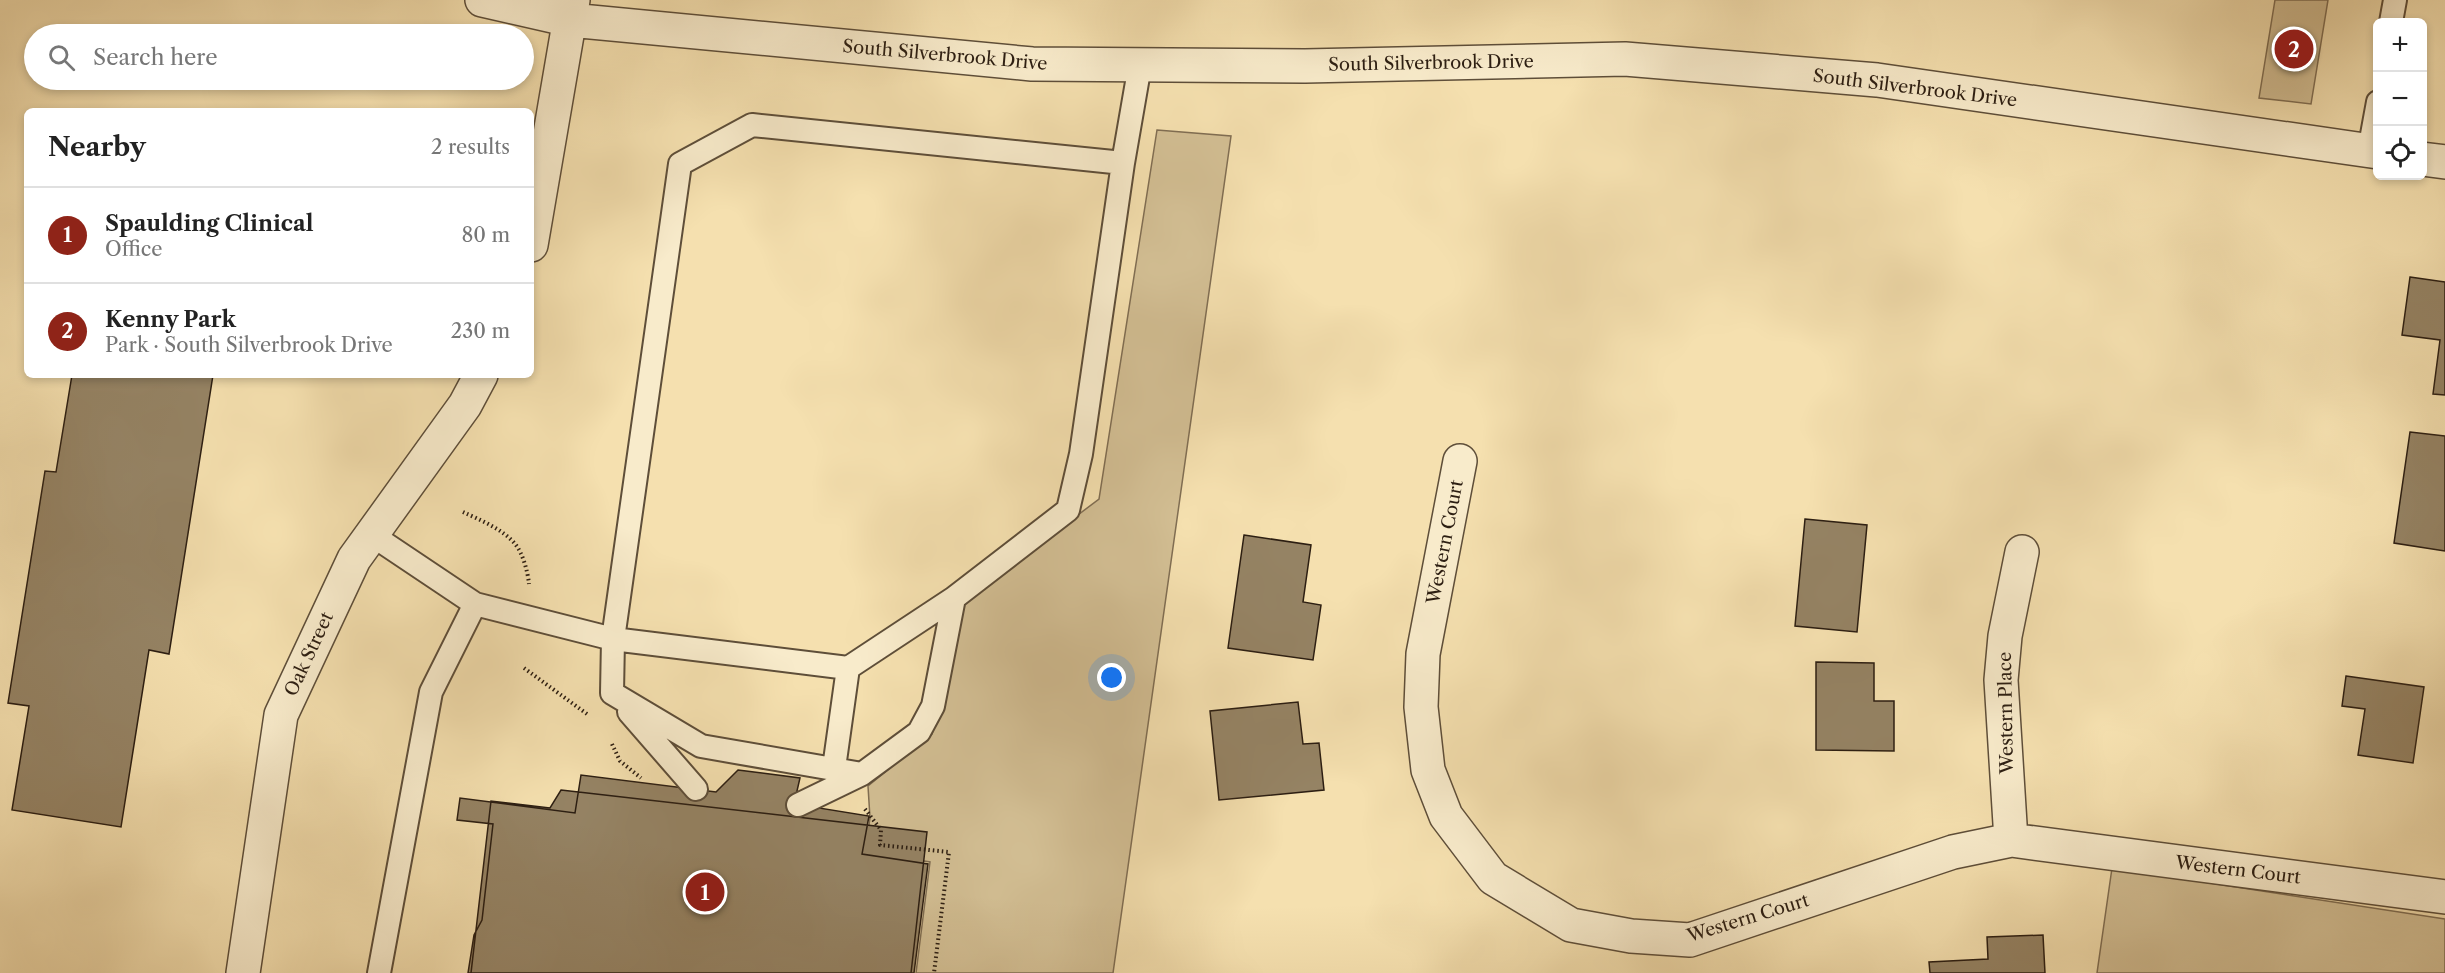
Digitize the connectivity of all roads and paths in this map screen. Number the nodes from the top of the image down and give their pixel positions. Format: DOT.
graph roads {
  1 [pos="482,0"];
  2 [pos="2395,0"];
  3 [pos="571,10"];
  4 [pos="2392,18"];
  5 [pos="1140,65"];
  6 [pos="2373,152"];
  7 [pos="2427,160"];
  8 [pos="2445,162"];
  9 [pos="1123,163"];
  10 [pos="534,227"];
  11 [pos="479,378"];
  12 [pos="1460,461"];
  13 [pos="463,512"];
  14 [pos="372,535"];
  15 [pos="2022,552"];
  16 [pos="954,598"];
  17 [pos="475,604"];
  18 [pos="531,618"];
  19 [pos="613,639"];
  20 [pos="849,668"];
  21 [pos="524,669"];
  22 [pos="612,693"];
  23 [pos="594,719"];
  24 [pos="608,734"];
  25 [pos="847,774"];
  26 [pos="648,783"];
  27 [pos="696,789"];
  28 [pos="798,805"];
  29 [pos="2011,840"];
  30 [pos="2445,897"];
  31 [pos="243,973"];
  32 [pos="379,973"];
  33 [pos="934,973"];
  1 -- 3 [label="street, South Silverbrook Drive"];
  2 -- 4 [label="lane"];
  3 -- 5 [label="street, South Silverbrook Drive"];
  3 -- 10 [label="street"];
  5 -- 6 [label="street, South Silverbrook Drive"];
  5 -- 9 [label="lane"];
  7 -- 8 [label="street"];
  9 -- 16 [label="lane"];
  9 -- 19 [label="lane"];
  11 -- 14 [label="street, Oak Street"];
  12 -- 29 [label="street, Western Court"];
  13 -- 18 [label="path"];
  14 -- 17 [label="lane"];
  14 -- 31 [label="street, Oak Street"];
  15 -- 29 [label="street, Western Place"];
  16 -- 20 [label="lane"];
  16 -- 25 [label="lane"];
  17 -- 18 [label="lane"];
  17 -- 32 [label="lane"];
  18 -- 19 [label="lane"];
  19 -- 20 [label="lane"];
  19 -- 22 [label="lane"];
  20 -- 25 [label="lane"];
  21 -- 23 [label="path"];
  22 -- 25 [label="lane"];
  22 -- 27 [label="lane"];
  24 -- 26 [label="path"];
  25 -- 28 [label="lane"];
  25 -- 33 [label="path"];
  29 -- 30 [label="street, Western Court"];
}
